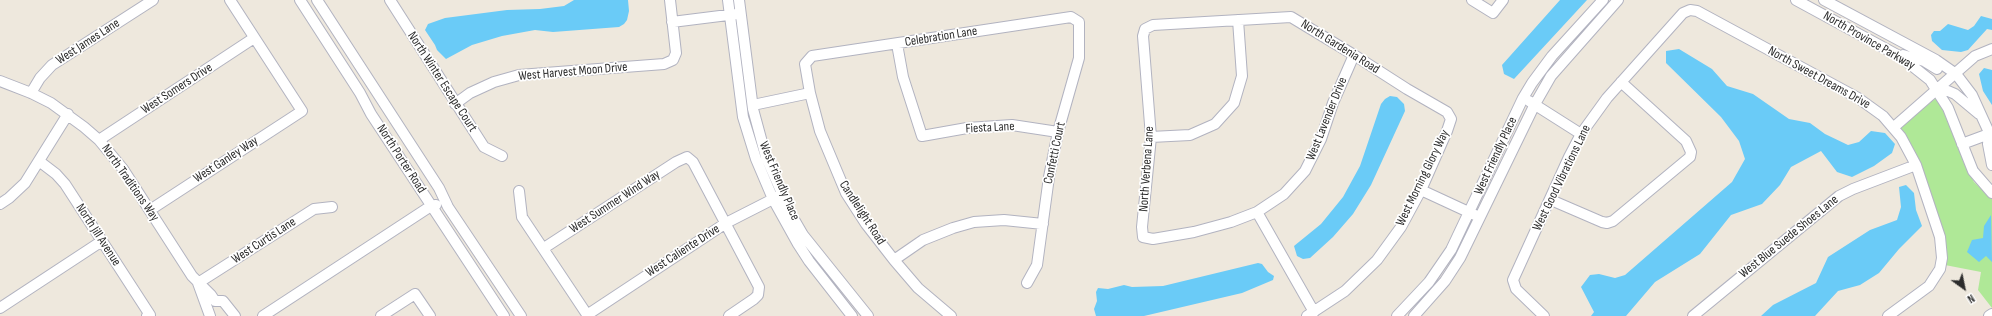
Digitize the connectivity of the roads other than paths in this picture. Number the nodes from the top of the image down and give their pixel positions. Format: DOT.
graph roads {
  1 [pos="153,0"];
  2 [pos="230,0"];
  3 [pos="300,0"];
  4 [pos="317,0"];
  5 [pos="390,0"];
  6 [pos="670,0"];
  7 [pos="728,0"];
  8 [pos="738,0"];
  9 [pos="1472,0"];
  10 [pos="1503,0"];
  11 [pos="1603,0"];
  12 [pos="1618,0"];
  13 [pos="1796,0"];
  14 [pos="1824,0"];
  15 [pos="1690,10"];
  16 [pos="729,14"];
  17 [pos="740,14"];
  18 [pos="1238,20"];
  19 [pos="672,22"];
  20 [pos="1079,22"];
  21 [pos="1145,29"];
  22 [pos="254,38"];
  23 [pos="897,44"];
  24 [pos="1992,49"];
  25 [pos="1891,52"];
  26 [pos="1354,55"];
  27 [pos="805,64"];
  28 [pos="1956,74"];
  29 [pos="0,81"];
  30 [pos="1621,82"];
  31 [pos="1937,90"];
  32 [pos="31,93"];
  33 [pos="810,94"];
  34 [pos="1523,98"];
  35 [pos="456,104"];
  36 [pos="1535,104"];
  37 [pos="753,105"];
  38 [pos="68,114"];
  39 [pos="1451,119"];
  40 [pos="1983,120"];
  41 [pos="1894,127"];
  42 [pos="1058,132"];
  43 [pos="1581,134"];
  44 [pos="1151,137"];
  45 [pos="1990,137"];
  46 [pos="99,140"];
  47 [pos="1962,144"];
  48 [pos="502,156"];
  49 [pos="39,161"];
  50 [pos="1916,165"];
  51 [pos="1992,165"];
  52 [pos="1421,190"];
  53 [pos="519,191"];
  54 [pos="1992,193"];
  55 [pos="782,194"];
  56 [pos="773,199"];
  57 [pos="1551,200"];
  58 [pos="0,204"];
  59 [pos="332,206"];
  60 [pos="431,206"];
  61 [pos="448,207"];
  62 [pos="150,210"];
  63 [pos="1257,212"];
  64 [pos="1470,213"];
  65 [pos="1480,218"];
  66 [pos="726,223"];
  67 [pos="1043,224"];
  68 [pos="1143,237"];
  69 [pos="102,241"];
  70 [pos="544,248"];
  71 [pos="894,260"];
  72 [pos="198,283"];
  73 [pos="1027,283"];
  74 [pos="0,308"];
  75 [pos="1310,314"];
  76 [pos="1992,314"];
  77 [pos="148,315"];
  78 [pos="588,315"];
  79 [pos="210,316"];
  80 [pos="235,316"];
  81 [pos="263,316"];
  82 [pos="381,316"];
  83 [pos="430,316"];
  84 [pos="504,316"];
  85 [pos="521,316"];
  86 [pos="728,316"];
  87 [pos="852,316"];
  88 [pos="868,316"];
  89 [pos="951,316"];
  90 [pos="1397,316"];
  91 [pos="1414,316"];
  92 [pos="1544,316"];
  93 [pos="1693,316"];
  94 [pos="1888,316"];
  95 [pos="1989,316"];
  1 -- 32 [label="street, West James Lane"];
  2 -- 22 [label="street"];
  3 -- 60 [label="street, North Porter Road"];
  4 -- 61 [label="street, North Porter Road"];
  5 -- 35 [label="street, North Winter Escape Court"];
  6 -- 19 [label="street"];
  7 -- 16 [label="street, West Friendly Place"];
  8 -- 17 [label="street, West Friendly Place"];
  9 -- 10 [label="street"];
  11 -- 34 [label="street, West Friendly Place"];
  12 -- 36 [label="street, West Friendly Place"];
  13 -- 25 [label="street, North Province Parkway"];
  14 -- 28 [label="street, North Province Parkway"];
  15 -- 30 [label="street, West Good Vibrations Lane"];
  15 -- 41 [label="street, North Sweet Dreams Drive"];
  16 -- 17 [label="street"];
  16 -- 19 [label="street"];
  16 -- 56 [label="street, West Friendly Place"];
  17 -- 37 [label="street, West Friendly Place"];
  18 -- 21 [label="street, North Gardenia Road"];
  18 -- 26 [label="street, North Gardenia Road"];
  18 -- 44 [label="street"];
  19 -- 35 [label="street, West Harvest Moon Drive"];
  20 -- 23 [label="street, Celebration Lane"];
  20 -- 42 [label="street, Confetti Court"];
  21 -- 44 [label="street, North Verbena Lane"];
  22 -- 46 [label="street, West Somers Drive"];
  22 -- 62 [label="street, West Ganley Way"];
  23 -- 27 [label="street, Celebration Lane"];
  23 -- 42 [label="street, Fiesta Lane"];
  24 -- 28 [label="street"];
  25 -- 28 [label="street"];
  25 -- 31 [label="street, North Province Parkway"];
  26 -- 39 [label="street, North Gardenia Road"];
  26 -- 63 [label="street, West Lavender Drive"];
  27 -- 33 [label="street, Candlelight Road"];
  28 -- 31 [label="street"];
  28 -- 40 [label="street, North Province Parkway"];
  29 -- 32 [label="street, North Traditions Way"];
  30 -- 43 [label="street, West Good Vibrations Lane"];
  30 -- 57 [label="street"];
  31 -- 40 [label="street"];
  31 -- 41 [label="street"];
  31 -- 47 [label="street, North Province Parkway"];
  32 -- 38 [label="street, North Traditions Way"];
  33 -- 37 [label="street"];
  33 -- 71 [label="street, Candlelight Road"];
  34 -- 36 [label="street"];
  34 -- 64 [label="street, West Friendly Place"];
  35 -- 48 [label="street, North Winter Escape Court"];
  36 -- 43 [label="street"];
  36 -- 65 [label="street, West Friendly Place"];
  37 -- 55 [label="street, West Friendly Place"];
  38 -- 46 [label="street, North Traditions Way"];
  38 -- 49 [label="street"];
  39 -- 52 [label="street, West Morning Glory Way"];
  40 -- 45 [label="street, North Province Parkway"];
  41 -- 50 [label="street, North Sweet Dreams Drive"];
  42 -- 67 [label="street, Confetti Court"];
  43 -- 57 [label="street, West Good Vibrations Lane"];
  44 -- 68 [label="street, North Verbena Lane"];
  45 -- 47 [label="street"];
  45 -- 51 [label="street"];
  46 -- 62 [label="street, North Traditions Way"];
  47 -- 54 [label="street, North Province Parkway"];
  49 -- 58 [label="street"];
  49 -- 69 [label="street, North Jill Avenue"];
  50 -- 93 [label="street, West Blue Suede Shoes Lane"];
  50 -- 94 [label="street, North Sweet Dreams Drive"];
  52 -- 64 [label="street"];
  52 -- 75 [label="street, West Morning Glory Way"];
  53 -- 70 [label="street"];
  55 -- 56 [label="street, West Caliente Drive"];
  55 -- 88 [label="street, West Friendly Place"];
  56 -- 66 [label="street, West Caliente Drive"];
  56 -- 87 [label="street, West Friendly Place"];
  57 -- 92 [label="street, West Good Vibrations Lane"];
  59 -- 72 [label="street, West Curtis Lane"];
  60 -- 61 [label="street"];
  60 -- 81 [label="street"];
  60 -- 84 [label="street, North Porter Road"];
  61 -- 85 [label="street, North Porter Road"];
  62 -- 72 [label="street, North Traditions Way"];
  63 -- 68 [label="street, West Lavender Drive"];
  63 -- 75 [label="street"];
  64 -- 65 [label="street"];
  64 -- 90 [label="street, West Friendly Place"];
  65 -- 91 [label="street, West Friendly Place"];
  66 -- 70 [label="street, West Summer Wind Way"];
  66 -- 78 [label="street, West Caliente Drive"];
  66 -- 86 [label="street"];
  67 -- 71 [label="street"];
  67 -- 73 [label="street, Confetti Court"];
  69 -- 74 [label="street"];
  69 -- 77 [label="street, North Jill Avenue"];
  70 -- 78 [label="street"];
  71 -- 89 [label="street, Candlelight Road"];
  72 -- 79 [label="street, North Traditions Way"];
  72 -- 80 [label="street, North Traditions Way"];
  76 -- 95 [label="street"];
  82 -- 83 [label="street"];
}
